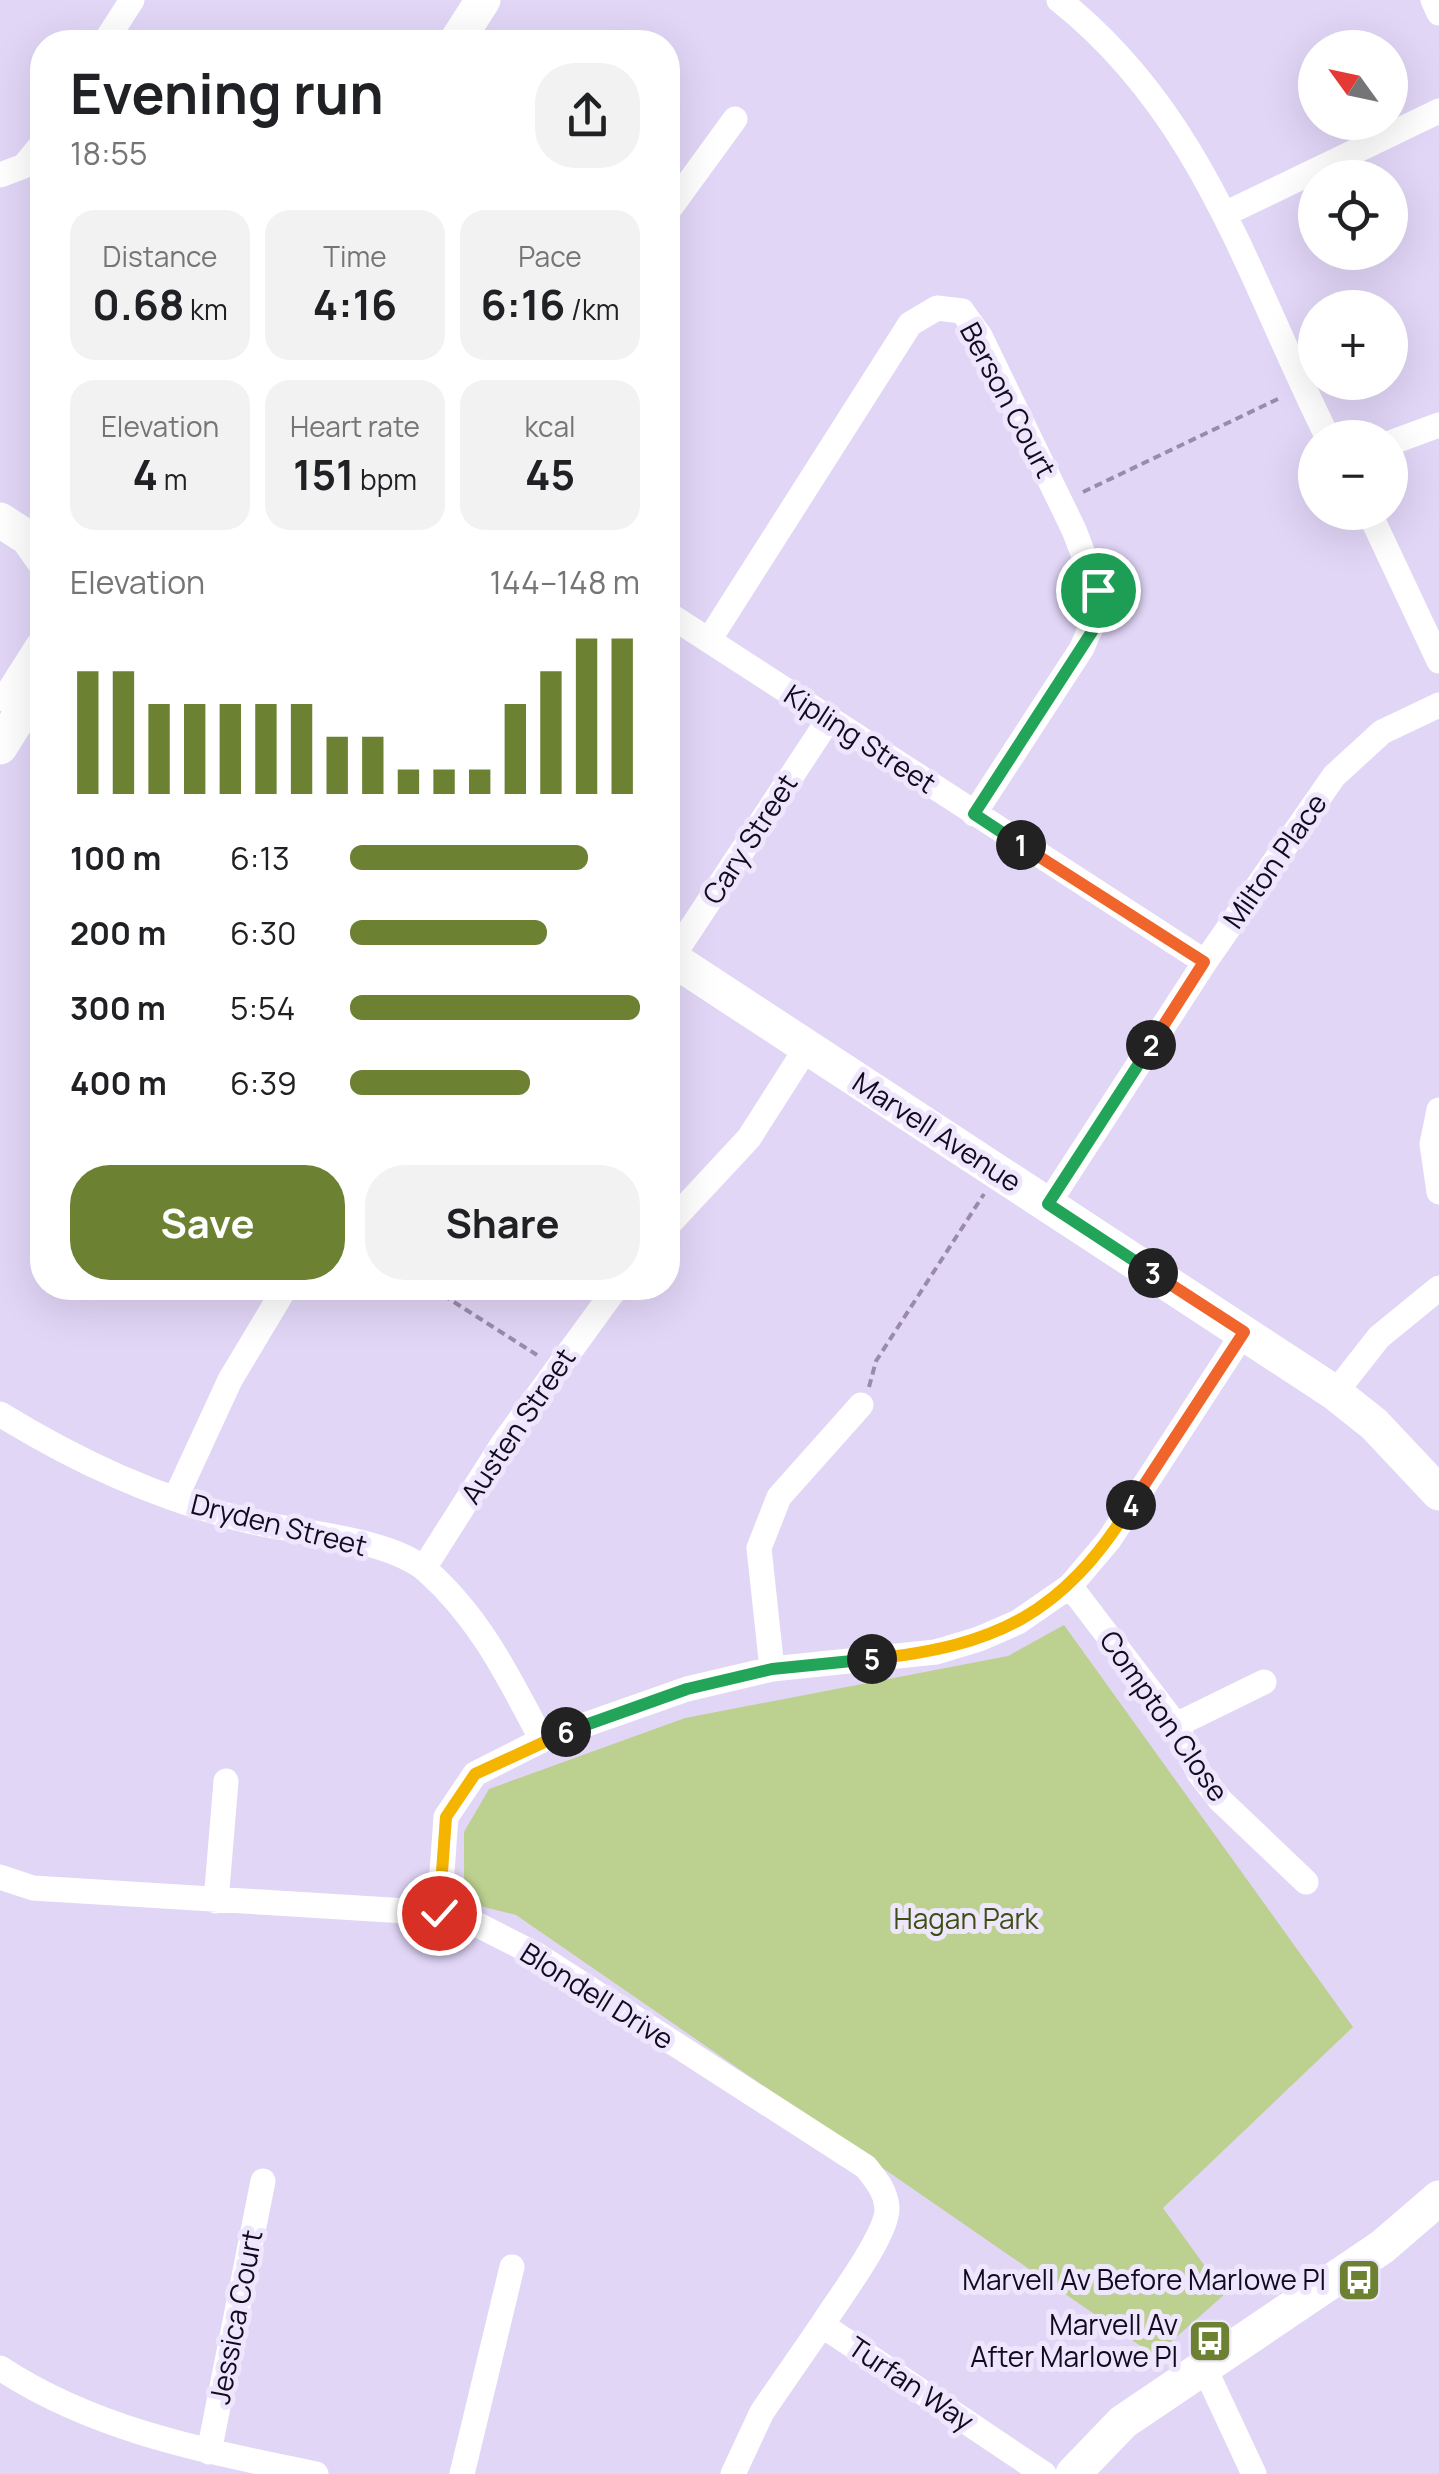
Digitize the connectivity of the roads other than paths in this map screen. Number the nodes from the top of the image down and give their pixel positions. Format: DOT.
graph roads {
  1 [pos="132,0"];
  2 [pos="459,0"];
  3 [pos="483,0"];
  4 [pos="1058,0"];
  5 [pos="1433,0"];
  6 [pos="1439,12"];
  7 [pos="113,30"];
  8 [pos="440,30"];
  9 [pos="464,30"];
  10 [pos="1439,111"];
  11 [pos="734,118"];
  12 [pos="30,159"];
  13 [pos="0,174"];
  14 [pos="680,194"];
  15 [pos="1226,214"];
  16 [pos="1319,420"];
  17 [pos="1439,425"];
  18 [pos="1408,436"];
  19 [pos="1378,530"];
  20 [pos="680,622"];
  21 [pos="709,640"];
  22 [pos="1439,662"];
  23 [pos="30,667"];
  24 [pos="30,699"];
  25 [pos="1439,706"];
  26 [pos="0,715"];
  27 [pos="830,719"];
  28 [pos="0,747"];
  29 [pos="974,814"];
  30 [pos="680,942"];
  31 [pos="1204,962"];
  32 [pos="680,965"];
  33 [pos="808,1047"];
  34 [pos="1439,1110"];
  35 [pos="1439,1192"];
  36 [pos="1048,1204"];
  37 [pos="680,1212"];
  38 [pos="1439,1288"];
  39 [pos="278,1300"];
  40 [pos="607,1300"];
  41 [pos="1244,1332"];
  42 [pos="1335,1393"];
  43 [pos="861,1405"];
  44 [pos="0,1414"];
  45 [pos="1439,1493"];
  46 [pos="175,1499"];
  47 [pos="424,1568"];
  48 [pos="1070,1586"];
  49 [pos="772,1669"];
  50 [pos="1264,1682"];
  51 [pos="1176,1724"];
  52 [pos="542,1740"];
  53 [pos="226,1780"];
  54 [pos="0,1877"];
  55 [pos="1306,1882"];
  56 [pos="216,1901"];
  57 [pos="439,1913"];
  58 [pos="263,2181"];
  59 [pos="1439,2198"];
  60 [pos="512,2266"];
  61 [pos="822,2325"];
  62 [pos="1204,2367"];
  63 [pos="0,2368"];
  64 [pos="209,2452"];
  65 [pos="316,2474"];
  66 [pos="462,2474"];
  67 [pos="733,2474"];
  68 [pos="1044,2474"];
  69 [pos="1072,2474"];
  70 [pos="1254,2474"];
  1 -- 7 [label="street"];
  2 -- 8 [label="street"];
  3 -- 9 [label="street"];
  4 -- 15 [label="street"];
  5 -- 6 [label="street"];
  10 -- 15 [label="street"];
  11 -- 14 [label="street"];
  12 -- 13 [label="street"];
  15 -- 16 [label="street"];
  17 -- 18 [label="street"];
  19 -- 22 [label="street"];
  20 -- 21 [label="street, Kipling Street"];
  21 -- 27 [label="street, Kipling Street"];
  21 -- 29 [label="street, Berson Court"];
  23 -- 26 [label="street"];
  24 -- 28 [label="street"];
  25 -- 31 [label="street, Milton Place"];
  27 -- 29 [label="street, Kipling Street"];
  27 -- 30 [label="street, Cary Street"];
  29 -- 31 [label="street, Kipling Street"];
  31 -- 36 [label="street, Milton Place"];
  32 -- 33 [label="street, Marvell Avenue"];
  33 -- 36 [label="street, Marvell Avenue"];
  33 -- 37 [label="street"];
  34 -- 35 [label="street"];
  36 -- 41 [label="street, Marvell Avenue"];
  38 -- 42 [label="street"];
  39 -- 46 [label="street"];
  40 -- 47 [label="street, Austen Street"];
  41 -- 42 [label="street, Marvell Avenue"];
  41 -- 48 [label="street"];
  42 -- 45 [label="street, Marvell Avenue"];
  43 -- 49 [label="street"];
  44 -- 46 [label="street, Dryden Street"];
  46 -- 47 [label="street, Dryden Street"];
  47 -- 52 [label="street, Dryden Street"];
  48 -- 49 [label="street"];
  48 -- 51 [label="street, Compton Close"];
  49 -- 52 [label="street"];
  50 -- 51 [label="street"];
  51 -- 55 [label="street, Compton Close"];
  52 -- 57 [label="street"];
  53 -- 56 [label="street"];
  54 -- 56 [label="street, Blondell Drive"];
  56 -- 57 [label="street, Blondell Drive"];
  57 -- 61 [label="street, Blondell Drive"];
  58 -- 64 [label="street, Jessica Court"];
  59 -- 62 [label="street"];
  60 -- 66 [label="street"];
  61 -- 67 [label="street, Turfan Way"];
  61 -- 68 [label="street, Turfan Way"];
  62 -- 69 [label="street"];
  62 -- 70 [label="street"];
  63 -- 64 [label="street"];
  64 -- 65 [label="street"];
}
